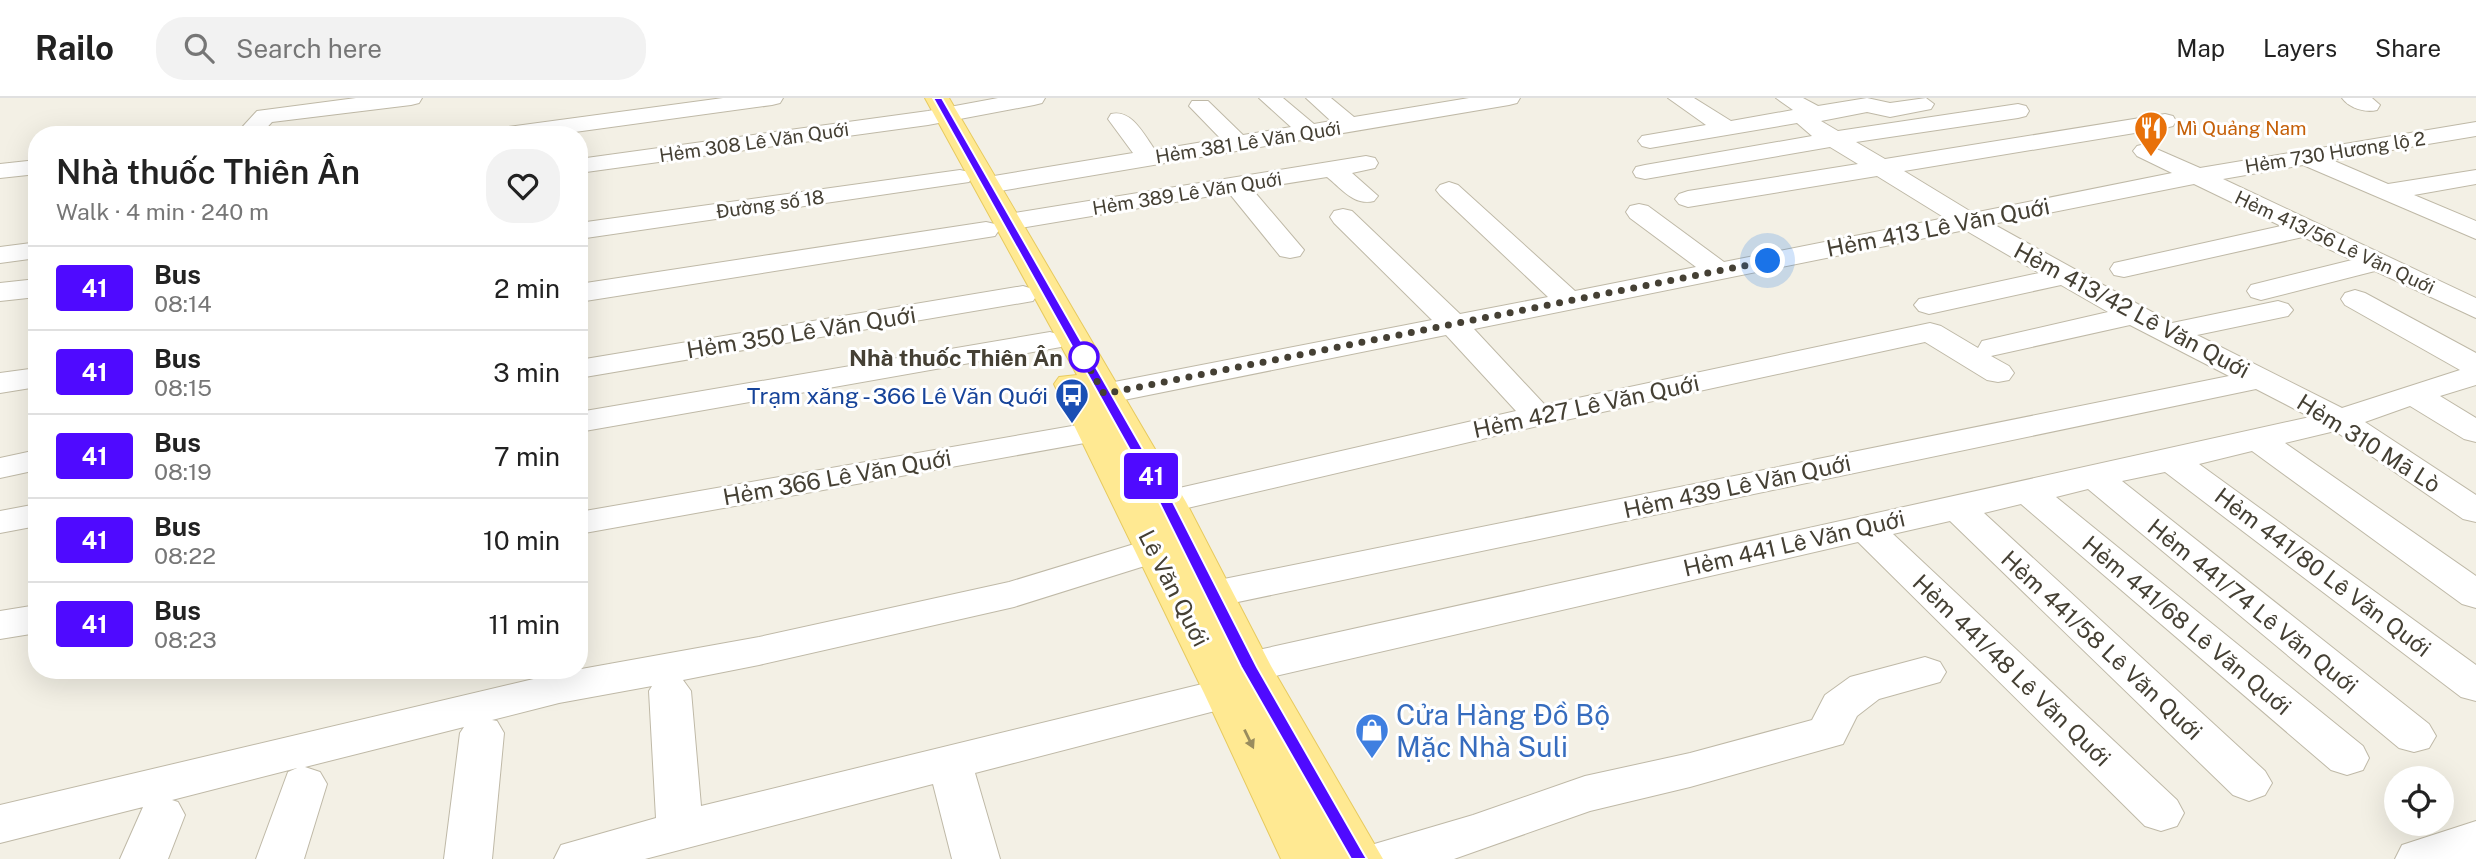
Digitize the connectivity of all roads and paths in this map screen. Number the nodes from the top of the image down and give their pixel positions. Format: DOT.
graph roads {
  1 [pos="411,98"];
  2 [pos="772,98"];
  3 [pos="1034,98"];
  4 [pos="1270,98"];
  5 [pos="1508,98"];
  6 [pos="1679,98"];
  7 [pos="1787,98"];
  8 [pos="1323,99"];
  9 [pos="1942,100"];
  10 [pos="1200,106"];
  11 [pos="933,107"];
  12 [pos="2018,111"];
  13 [pos="1815,114"];
  14 [pos="1119,119"];
  15 [pos="2165,121"];
  16 [pos="1350,125"];
  17 [pos="256,126"];
  18 [pos="566,126"];
  19 [pos="1727,128"];
  20 [pos="2476,129"];
  21 [pos="1310,132"];
  22 [pos="1833,139"];
  23 [pos="1650,141"];
  24 [pos="1239,144"];
  25 [pos="2145,151"];
  26 [pos="2302,156"];
  27 [pos="1149,158"];
  28 [pos="1366,163"];
  29 [pos="588,164"];
  30 [pos="28,168"];
  31 [pos="1333,169"];
  32 [pos="1879,169"];
  33 [pos="0,171"];
  34 [pos="1645,172"];
  35 [pos="2195,176"];
  36 [pos="974,181"];
  37 [pos="2470,181"];
  38 [pos="1235,185"];
  39 [pos="1449,190"];
  40 [pos="2385,192"];
  41 [pos="1365,196"];
  42 [pos="1688,199"];
  43 [pos="1639,212"];
  44 [pos="1343,217"];
  45 [pos="1968,221"];
  46 [pos="998,226"];
  47 [pos="2307,228"];
  48 [pos="588,230"];
  49 [pos="2476,231"];
  50 [pos="1290,250"];
  51 [pos="28,251"];
  52 [pos="0,254"];
  53 [pos="2379,262"];
  54 [pos="2124,269"];
  55 [pos="1718,271"];
  56 [pos="2065,276"];
  57 [pos="28,289"];
  58 [pos="0,292"];
  59 [pos="588,292"];
  60 [pos="1035,293"];
  61 [pos="2355,299"];
  62 [pos="1569,301"];
  63 [pos="1929,304"];
  64 [pos="2472,304"];
  65 [pos="2134,315"];
  66 [pos="1452,323"];
  67 [pos="2170,332"];
  68 [pos="1050,341"];
  69 [pos="2476,366"];
  70 [pos="588,368"];
  71 [pos="2476,375"];
  72 [pos="28,378"];
  73 [pos="2260,379"];
  74 [pos="0,383"];
  75 [pos="1104,394"];
  76 [pos="2413,394"];
  77 [pos="1538,416"];
  78 [pos="588,420"];
  79 [pos="2340,420"];
  80 [pos="1095,432"];
  81 [pos="2476,432"];
  82 [pos="2259,440"];
  83 [pos="2170,458"];
  84 [pos="28,462"];
  85 [pos="0,468"];
  86 [pos="2093,476"];
  87 [pos="2028,492"];
  88 [pos="1166,502"];
  89 [pos="1956,507"];
  90 [pos="2476,511"];
  91 [pos="28,517"];
  92 [pos="588,521"];
  93 [pos="0,522"];
  94 [pos="1864,527"];
  95 [pos="1170,546"];
  96 [pos="1214,594"];
  97 [pos="2476,595"];
  98 [pos="28,620"];
  99 [pos="0,625"];
  100 [pos="1925,671"];
  101 [pos="1238,680"];
  102 [pos="2476,686"];
  103 [pos="670,691"];
  104 [pos="482,733"];
  105 [pos="2414,736"];
  106 [pos="2347,758"];
  107 [pos="950,763"];
  108 [pos="2249,783"];
  109 [pos="304,784"];
  110 [pos="2161,813"];
  111 [pos="162,814"];
  112 [pos="0,824"];
  113 [pos="680,831"];
  114 [pos="2476,840"];
  115 [pos="144,859"];
  116 [pos="280,859"];
  117 [pos="468,859"];
  118 [pos="578,859"];
  119 [pos="975,859"];
  120 [pos="1307,859"];
  121 [pos="1357,859"];
  122 [pos="1388,859"];
  123 [pos="2419,859"];
  1 -- 17 [label="street"];
  2 -- 18 [label="street"];
  3 -- 11 [label="street, Hẻm 308 Lê Văn Quới"];
  4 -- 21 [label="street"];
  5 -- 16 [label="street, Hẻm 381 Lê Văn Quới"];
  6 -- 19 [label="street"];
  7 -- 13 [label="street"];
  8 -- 16 [label="street"];
  9 -- 13 [label="street"];
  10 -- 24 [label="street"];
  11 -- 29 [label="street, Hẻm 308 Lê Văn Quới"];
  11 -- 36 [label="main road, Lê Văn Quới"];
  12 -- 22 [label="street"];
  13 -- 19 [label="street"];
  13 -- 22 [label="street, Hẻm 413/42 Lê Văn Quới"];
  14 -- 27 [label="street"];
  15 -- 32 [label="street"];
  16 -- 21 [label="street, Hẻm 381 Lê Văn Quới"];
  19 -- 23 [label="street"];
  20 -- 26 [label="street, Hẻm 730 Hương lộ 2"];
  21 -- 24 [label="street, Hẻm 381 Lê Văn Quới"];
  22 -- 32 [label="street, Hẻm 413/42 Lê Văn Quới"];
  22 -- 34 [label="street"];
  24 -- 27 [label="street, Hẻm 381 Lê Văn Quới"];
  25 -- 35 [label="street, Hẻm 413/56 Lê Văn Quới"];
  26 -- 35 [label="street, Hẻm 730 Hương lộ 2"];
  26 -- 40 [label="street"];
  27 -- 36 [label="street, Hẻm 381 Lê Văn Quới"];
  28 -- 31 [label="street, Hẻm 389 Lê Văn Quới"];
  30 -- 33 [label="street"];
  31 -- 38 [label="street, Hẻm 389 Lê Văn Quới"];
  31 -- 41 [label="street"];
  32 -- 42 [label="street"];
  32 -- 45 [label="street, Hẻm 413/42 Lê Văn Quới"];
  35 -- 45 [label="street, Hẻm 413 Lê Văn Quới"];
  35 -- 47 [label="street, Hẻm 413/56 Lê Văn Quới"];
  36 -- 46 [label="main road, Lê Văn Quới"];
  36 -- 48 [label="street, Đường số 18"];
  37 -- 40 [label="street"];
  38 -- 46 [label="street, Hẻm 389 Lê Văn Quới"];
  38 -- 50 [label="street"];
  39 -- 62 [label="street"];
  40 -- 49 [label="street"];
  43 -- 55 [label="street"];
  44 -- 66 [label="street"];
  45 -- 55 [label="street, Hẻm 413 Lê Văn Quới"];
  45 -- 56 [label="street, Hẻm 413/42 Lê Văn Quới"];
  46 -- 59 [label="street, Hẻm 389 Lê Văn Quới"];
  46 -- 60 [label="main road, Lê Văn Quới"];
  47 -- 53 [label="street, Hẻm 413/56 Lê Văn Quới"];
  47 -- 54 [label="street"];
  51 -- 52 [label="street"];
  53 -- 64 [label="street, Hẻm 413/56 Lê Văn Quới"];
  53 -- 67 [label="street"];
  55 -- 62 [label="street, Hẻm 413 Lê Văn Quới"];
  56 -- 63 [label="street"];
  56 -- 65 [label="street, Hẻm 413/42 Lê Văn Quới"];
  57 -- 58 [label="street"];
  60 -- 68 [label="main road, Lê Văn Quới"];
  60 -- 70 [label="street, Hẻm 350 Lê Văn Quới"];
  60 -- 75 [label="main road, Lê Văn Quới"];
  61 -- 69 [label="street"];
  62 -- 66 [label="street, Hẻm 413 Lê Văn Quới"];
  65 -- 67 [label="street, Hẻm 413/42 Lê Văn Quới"];
  65 -- 77 [label="street, Hẻm 427 Lê Văn Quới"];
  66 -- 75 [label="street, Hẻm 413 Lê Văn Quới"];
  66 -- 77 [label="street"];
  67 -- 73 [label="street, Hẻm 413/42 Lê Văn Quới"];
  68 -- 78 [label="street"];
  68 -- 80 [label="main road, Lê Văn Quới"];
  71 -- 76 [label="street, Hẻm 441 Lê Văn Quới"];
  72 -- 74 [label="street"];
  73 -- 79 [label="street, Hẻm 310 Mã Lò"];
  73 -- 96 [label="street, Hẻm 439 Lê Văn Quới"];
  75 -- 88 [label="main road, Lê Văn Quới"];
  76 -- 79 [label="street, Hẻm 441 Lê Văn Quới"];
  76 -- 81 [label="street"];
  77 -- 88 [label="street, Hẻm 427 Lê Văn Quới"];
  79 -- 82 [label="street, Hẻm 441 Lê Văn Quới"];
  79 -- 90 [label="street, Hẻm 310 Mã Lò"];
  80 -- 92 [label="street, Hẻm 366 Lê Văn Quới"];
  80 -- 95 [label="main road, Lê Văn Quới"];
  82 -- 83 [label="street, Hẻm 441 Lê Văn Quới"];
  82 -- 97 [label="street"];
  83 -- 86 [label="street, Hẻm 441 Lê Văn Quới"];
  83 -- 102 [label="street, Hẻm 441/80 Lê Văn Quới"];
  84 -- 85 [label="street"];
  86 -- 87 [label="street, Hẻm 441 Lê Văn Quới"];
  86 -- 105 [label="street, Hẻm 441/74 Lê Văn Quới"];
  87 -- 89 [label="street, Hẻm 441 Lê Văn Quới"];
  87 -- 106 [label="street, Hẻm 441/68 Lê Văn Quới"];
  88 -- 95 [label="main road, Lê Văn Quới"];
  89 -- 94 [label="street, Hẻm 441 Lê Văn Quới"];
  89 -- 108 [label="street, Hẻm 441/58 Lê Văn Quới"];
  91 -- 93 [label="street"];
  94 -- 101 [label="street, Hẻm 441 Lê Văn Quới"];
  94 -- 110 [label="street, Hẻm 441/48 Lê Văn Quới"];
  95 -- 96 [label="main road, Lê Văn Quới"];
  95 -- 101 [label="main road, Lê Văn Quới"];
  95 -- 112 [label="street"];
  96 -- 101 [label="main road, Lê Văn Quới"];
  98 -- 99 [label="street"];
  100 -- 122 [label="street"];
  101 -- 107 [label="street, Hẻm 441 Lê Văn Quới"];
  101 -- 120 [label="main road, Lê Văn Quới, one-way"];
  101 -- 121 [label="main road, Lê Văn Quới"];
  103 -- 113 [label="street"];
  104 -- 117 [label="street"];
  107 -- 113 [label="street, Hẻm 441 Lê Văn Quới"];
  107 -- 119 [label="street"];
  109 -- 116 [label="street"];
  111 -- 115 [label="street"];
  113 -- 118 [label="street, Hẻm 441 Lê Văn Quới"];
  114 -- 123 [label="street"];
}
